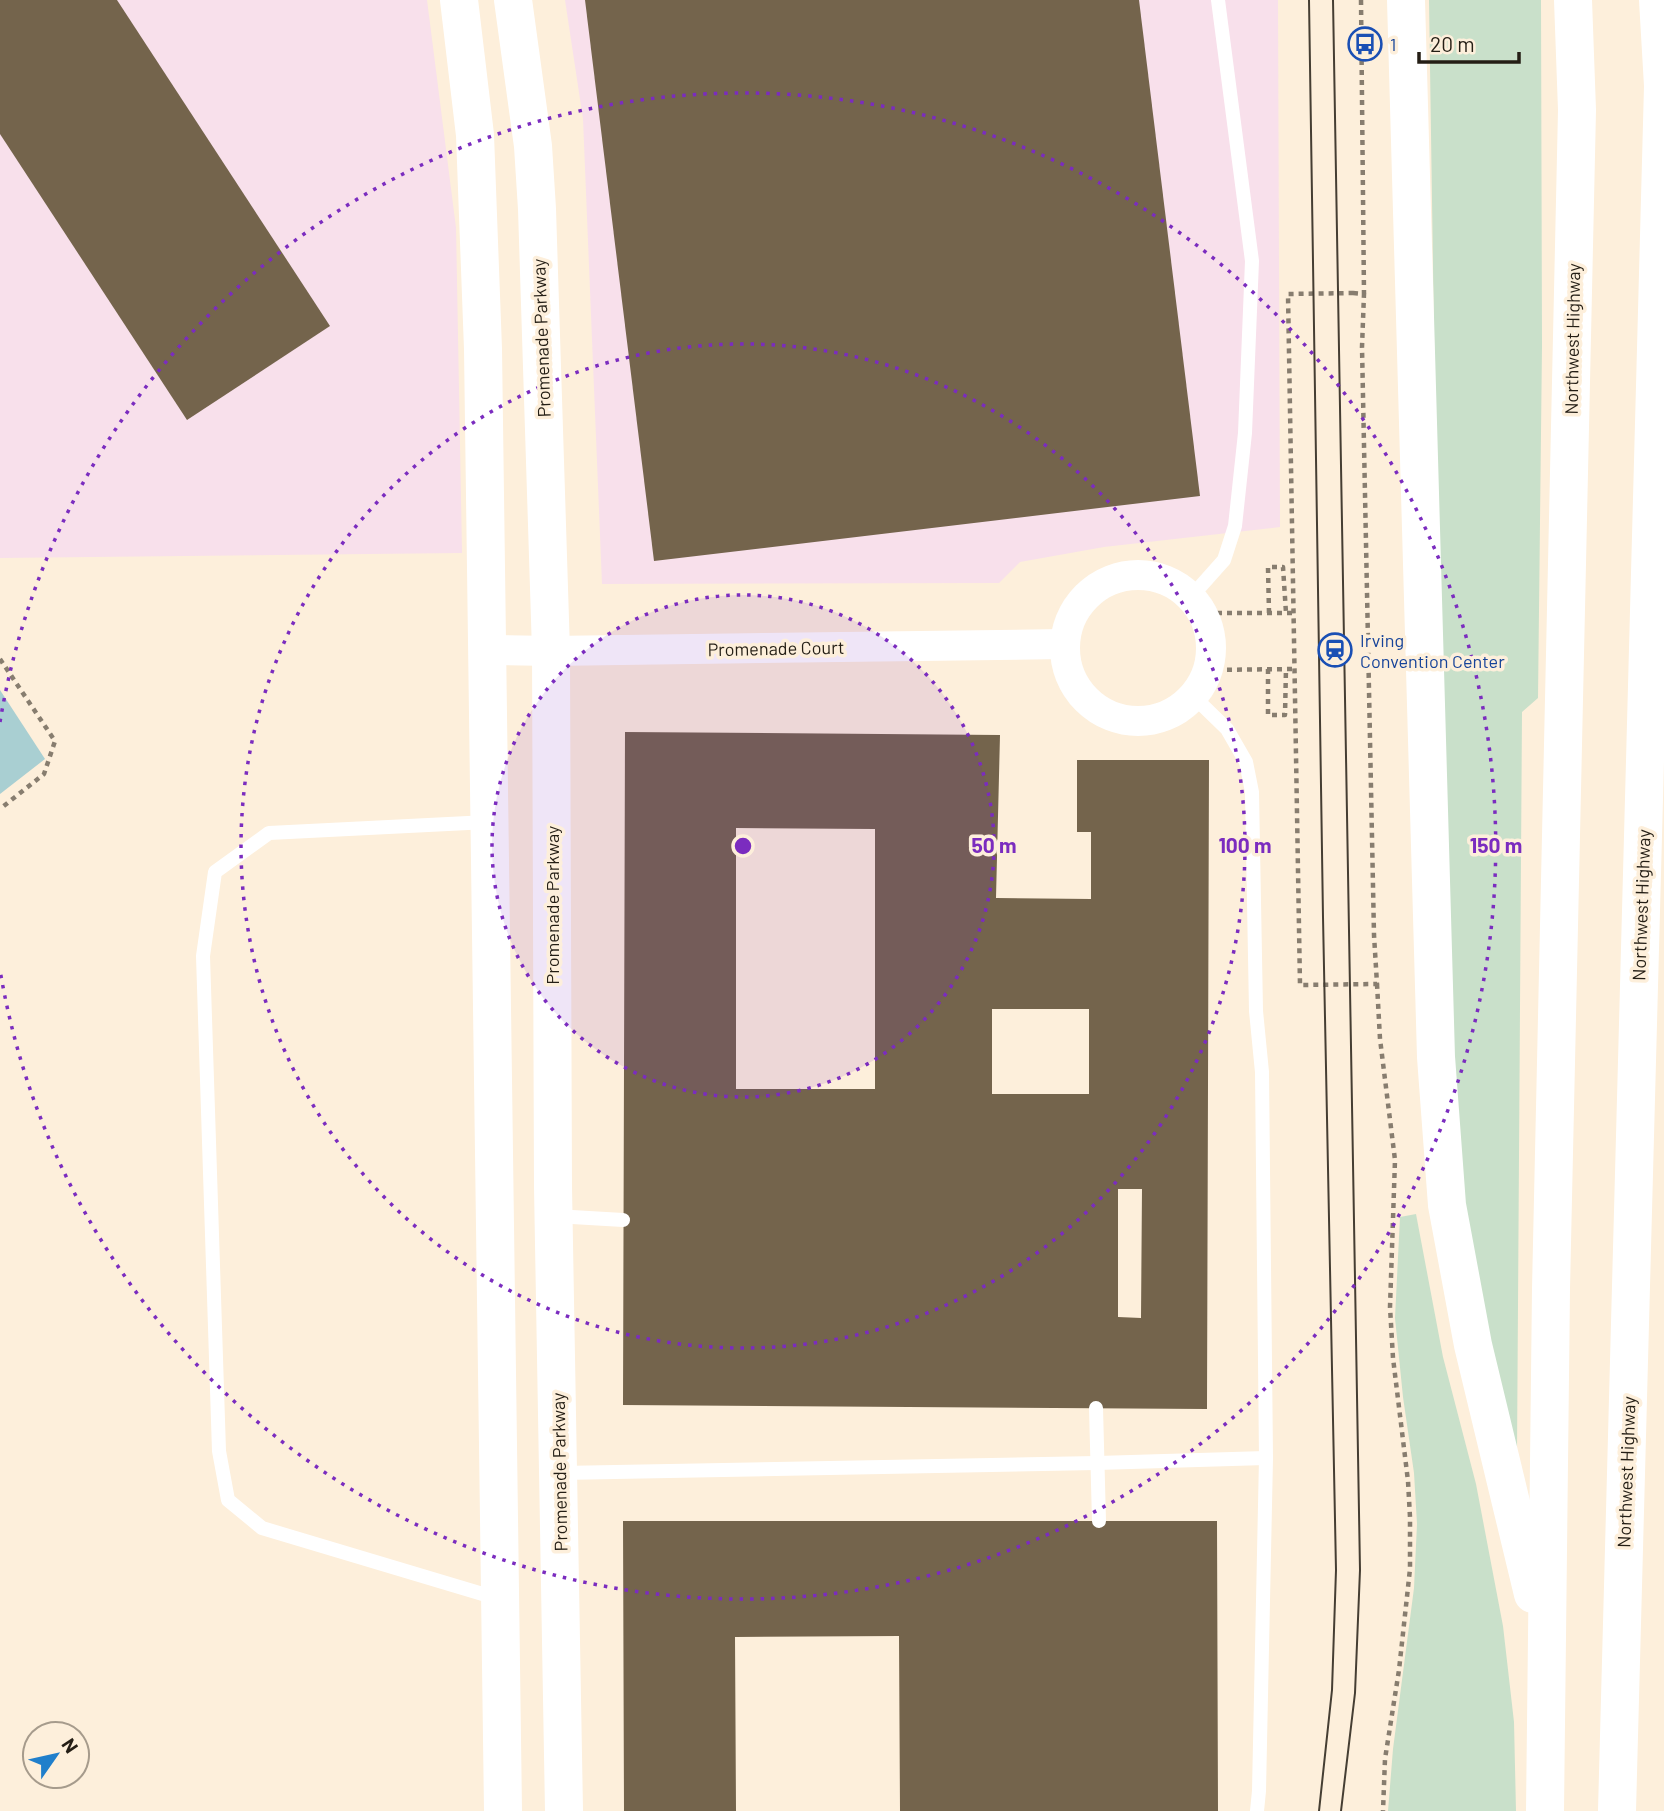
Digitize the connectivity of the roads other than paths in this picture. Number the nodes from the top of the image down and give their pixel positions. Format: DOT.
graph roads {
  1 [pos="459,0"];
  2 [pos="513,0"];
  3 [pos="1218,0"];
  4 [pos="1406,0"];
  5 [pos="1573,0"];
  6 [pos="1658,0"];
  7 [pos="475,135"];
  8 [pos="533,146"];
  9 [pos="1197,605"];
  10 [pos="1064,645"];
  11 [pos="487,650"];
  12 [pos="551,651"];
  13 [pos="1192,695"];
  14 [pos="489,822"];
  15 [pos="554,1216"];
  16 [pos="624,1220"];
  17 [pos="1096,1408"];
  18 [pos="1266,1458"];
  19 [pos="1097,1463"];
  20 [pos="498,1470"];
  21 [pos="559,1473"];
  22 [pos="1098,1521"];
  23 [pos="500,1599"];
  24 [pos="1547,1650"];
  25 [pos="503,1811"];
  26 [pos="564,1811"];
  27 [pos="1257,1811"];
  28 [pos="1545,1811"];
  29 [pos="1617,1811"];
  1 -- 7 [label="main road"];
  2 -- 8 [label="main road, Promenade Parkway"];
  3 -- 9 [label="lane"];
  4 -- 24 [label="main road"];
  5 -- 24 [label="main road, Northwest Highway"];
  6 -- 29 [label="main road, Northwest Highway"];
  7 -- 8 [label="main road"];
  7 -- 11 [label="main road"];
  8 -- 12 [label="main road, Promenade Parkway"];
  9 -- 10 [label="street"];
  9 -- 13 [label="street"];
  10 -- 12 [label="street, Promenade Court"];
  10 -- 13 [label="street"];
  11 -- 12 [label="street, Promenade Court"];
  11 -- 14 [label="main road"];
  12 -- 15 [label="main road, Promenade Parkway"];
  13 -- 18 [label="lane"];
  14 -- 20 [label="main road"];
  14 -- 23 [label="lane"];
  15 -- 16 [label="lane"];
  15 -- 21 [label="main road, Promenade Parkway"];
  17 -- 19 [label="lane"];
  18 -- 19 [label="lane"];
  18 -- 27 [label="lane"];
  19 -- 21 [label="lane"];
  19 -- 22 [label="lane"];
  20 -- 21 [label="main road"];
  20 -- 23 [label="main road"];
  21 -- 26 [label="main road, Promenade Parkway"];
  23 -- 25 [label="main road"];
  24 -- 28 [label="main road, Northwest Highway"];
}
